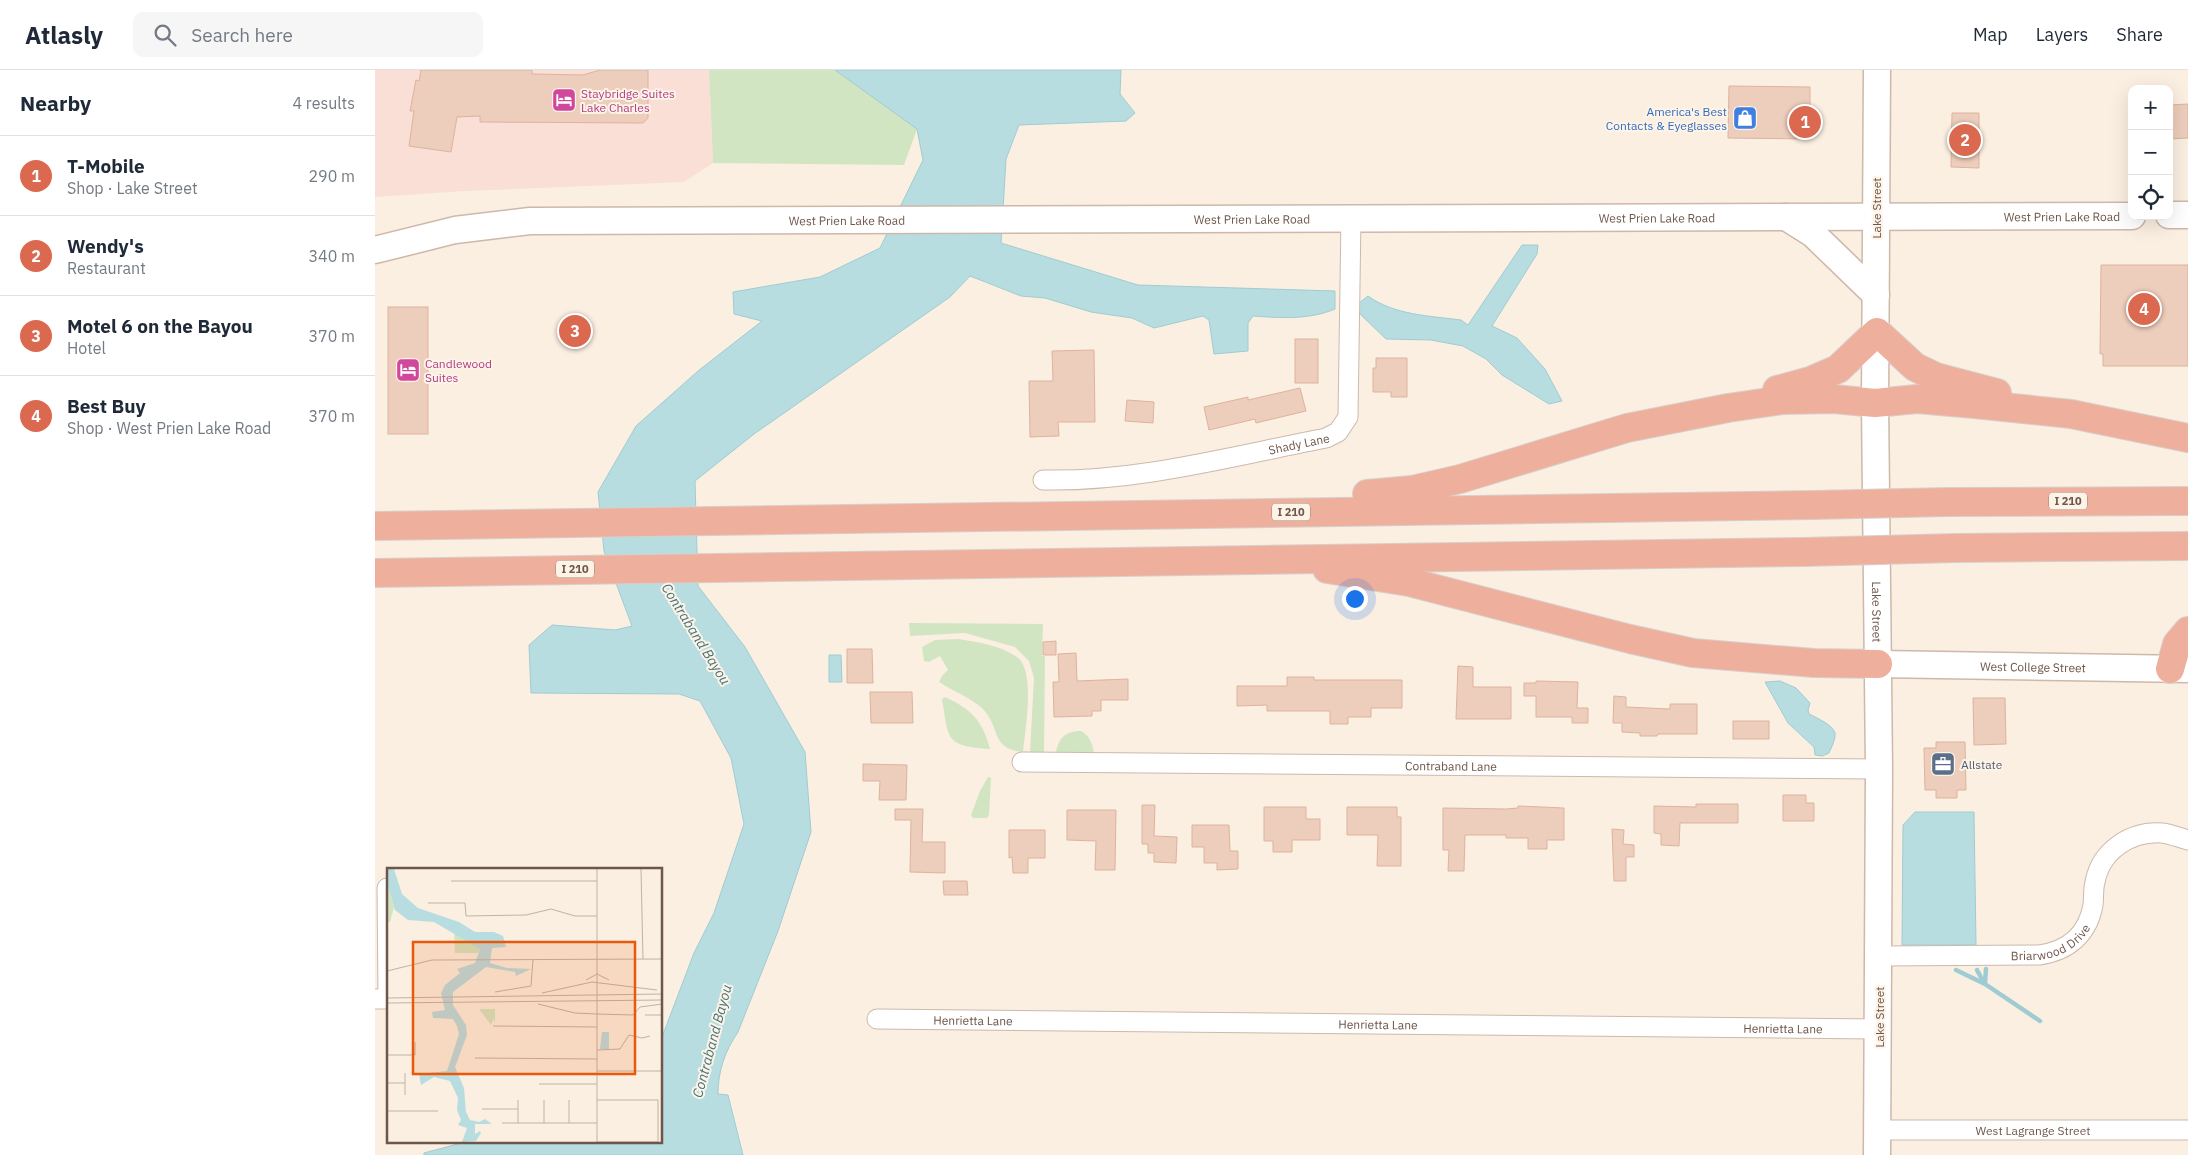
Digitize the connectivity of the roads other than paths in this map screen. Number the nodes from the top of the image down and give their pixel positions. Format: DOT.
graph roads {
  1 [pos="1877,70"];
  2 [pos="2173,215"];
  3 [pos="2188,215"];
  4 [pos="2128,216"];
  5 [pos="1785,217"];
  6 [pos="1876,217"];
  7 [pos="1351,218"];
  8 [pos="375,250"];
  9 [pos="1876,296"];
  10 [pos="1877,332"];
  11 [pos="1875,403"];
  12 [pos="1703,413"];
  13 [pos="2071,414"];
  14 [pos="2188,438"];
  15 [pos="1043,480"];
  16 [pos="2188,500"];
  17 [pos="1172,514"];
  18 [pos="375,526"];
  19 [pos="2188,546"];
  20 [pos="1228,559"];
  21 [pos="375,573"];
  22 [pos="2188,631"];
  23 [pos="1877,664"];
  24 [pos="2179,669"];
  25 [pos="1022,762"];
  26 [pos="1879,769"];
  27 [pos="2188,840"];
  28 [pos="1879,956"];
  29 [pos="877,1020"];
  30 [pos="1879,1029"];
  31 [pos="2188,1130"];
  32 [pos="1877,1143"];
  1 -- 6 [label="street, Lake Street"];
  2 -- 3 [label="street"];
  4 -- 6 [label="street, West Prien Lake Road"];
  5 -- 6 [label="street, West Prien Lake Road"];
  5 -- 7 [label="street, West Prien Lake Road"];
  5 -- 9 [label="street"];
  6 -- 9 [label="street, Lake Street"];
  7 -- 8 [label="street, West Prien Lake Road"];
  7 -- 15 [label="street, Shady Lane"];
  9 -- 10 [label="street, Lake Street"];
  10 -- 11 [label="street, Lake Street"];
  10 -- 12 [label="highway"];
  10 -- 13 [label="highway"];
  11 -- 12 [label="highway"];
  11 -- 13 [label="highway"];
  11 -- 23 [label="street, Lake Street"];
  12 -- 17 [label="highway"];
  13 -- 14 [label="highway"];
  16 -- 17 [label="highway, I 210, bridge"];
  17 -- 18 [label="highway, I 210"];
  19 -- 20 [label="highway, I 210, bridge"];
  20 -- 21 [label="highway, I 210"];
  20 -- 23 [label="highway"];
  22 -- 24 [label="highway"];
  23 -- 24 [label="street, West College Street"];
  23 -- 26 [label="street, Lake Street"];
  25 -- 26 [label="street, Contraband Lane"];
  26 -- 28 [label="street, Lake Street"];
  27 -- 28 [label="street, Briarwood Drive"];
  28 -- 30 [label="street, Lake Street"];
  29 -- 30 [label="street, Henrietta Lane"];
  30 -- 32 [label="street, Lake Street"];
  31 -- 32 [label="street, West Lagrange Street"];
}
